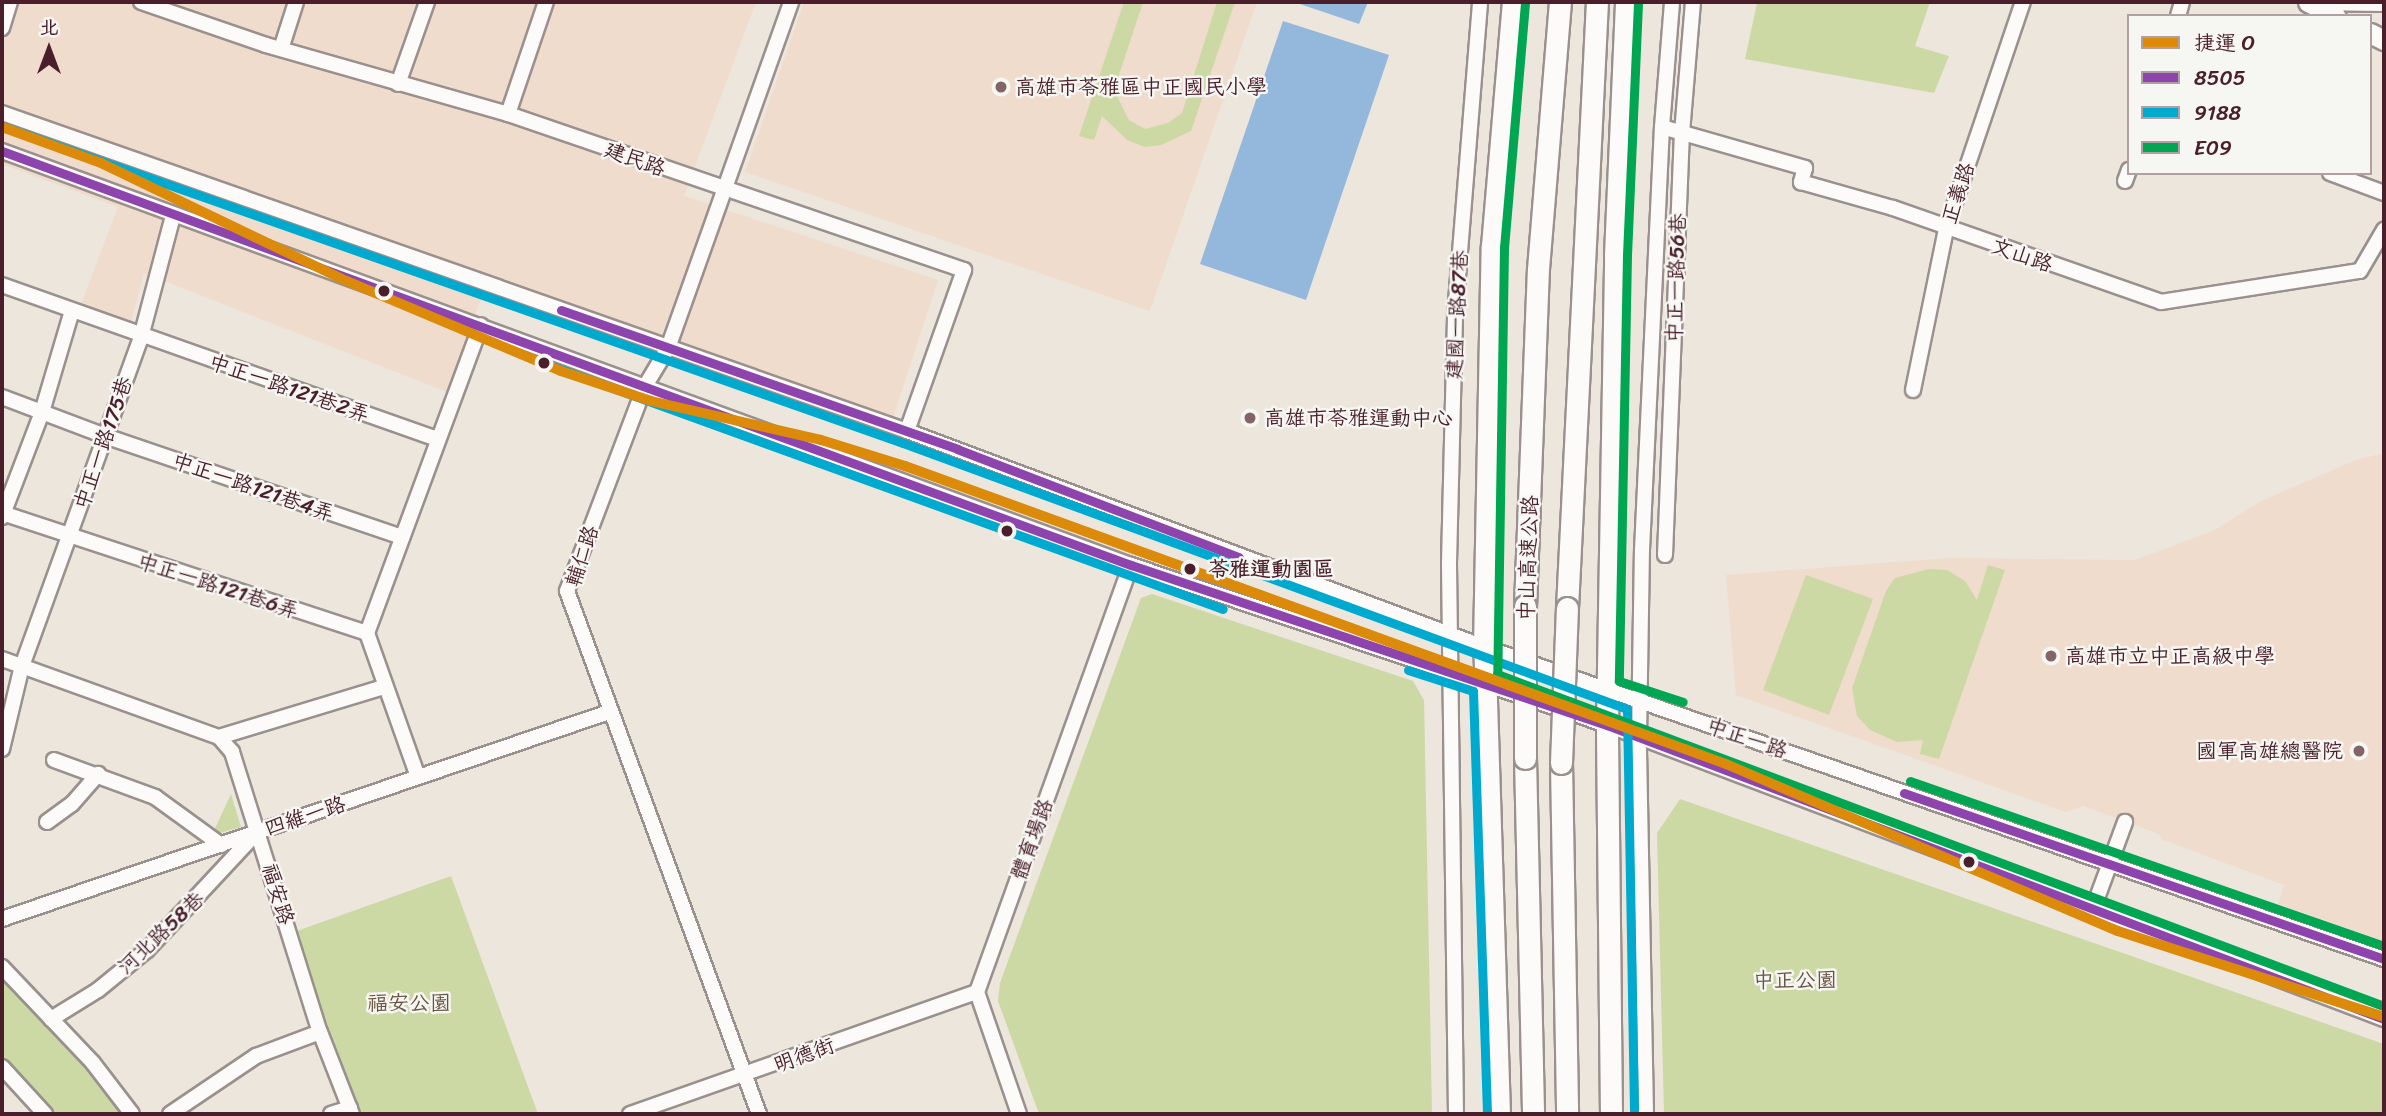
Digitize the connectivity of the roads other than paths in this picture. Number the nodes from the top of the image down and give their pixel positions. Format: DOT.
graph roads {
  1 [pos="10,2"];
  2 [pos="296,2"];
  3 [pos="427,2"];
  4 [pos="546,2"];
  5 [pos="792,2"];
  6 [pos="1480,2"];
  7 [pos="1513,2"];
  8 [pos="1560,2"];
  9 [pos="1597,2"];
  10 [pos="1626,2"];
  11 [pos="1672,2"];
  12 [pos="1693,2"];
  13 [pos="2023,2"];
  14 [pos="2309,2"];
  15 [pos="146,3"];
  16 [pos="2384,4"];
  17 [pos="2332,14"];
  18 [pos="2,28"];
  19 [pos="281,49"];
  20 [pos="398,84"];
  21 [pos="2,113"];
  22 [pos="508,114"];
  23 [pos="1662,127"];
  24 [pos="1682,133"];
  25 [pos="3,157"];
  26 [pos="2335,175"];
  27 [pos="724,190"];
  28 [pos="2384,193"];
  29 [pos="173,216"];
  30 [pos="1946,229"];
  31 [pos="2384,230"];
  32 [pos="2,285"];
  33 [pos="72,311"];
  34 [pos="481,325"];
  35 [pos="141,337"];
  36 [pos="668,348"];
  37 [pos="644,388"];
  38 [pos="1913,390"];
  39 [pos="2,397"];
  40 [pos="42,412"];
  41 [pos="907,431"];
  42 [pos="105,436"];
  43 [pos="438,439"];
  44 [pos="2,514"];
  45 [pos="402,537"];
  46 [pos="70,538"];
  47 [pos="1665,555"];
  48 [pos="1131,565"];
  49 [pos="367,634"];
  50 [pos="1451,635"];
  51 [pos="1484,647"];
  52 [pos="2,659"];
  53 [pos="22,666"];
  54 [pos="1450,670"];
  55 [pos="1485,682"];
  56 [pos="384,687"];
  57 [pos="1607,690"];
  58 [pos="1639,700"];
  59 [pos="609,712"];
  60 [pos="1606,725"];
  61 [pos="219,737"];
  62 [pos="1639,738"];
  63 [pos="2,750"];
  64 [pos="54,760"];
  65 [pos="98,774"];
  66 [pos="418,777"];
  67 [pos="47,822"];
  68 [pos="2125,822"];
  69 [pos="259,831"];
  70 [pos="221,845"];
  71 [pos="2110,864"];
  72 [pos="2093,909"];
  73 [pos="2,919"];
  74 [pos="2384,960"];
  75 [pos="2,967"];
  76 [pos="977,992"];
  77 [pos="51,1019"];
  78 [pos="2384,1020"];
  79 [pos="320,1032"];
  80 [pos="2,1067"];
  81 [pos="747,1076"];
  82 [pos="351,1111"];
  83 [pos="45,1114"];
  84 [pos="132,1114"];
  85 [pos="170,1114"];
  86 [pos="331,1114"];
  87 [pos="632,1114"];
  88 [pos="759,1114"];
  89 [pos="1019,1114"];
  90 [pos="1457,1114"];
  91 [pos="1499,1114"];
  92 [pos="1533,1114"];
  93 [pos="1567,1114"];
  94 [pos="1611,1114"];
  95 [pos="1646,1114"];
  1 -- 18 [label="street"];
  2 -- 19 [label="street"];
  3 -- 20 [label="street"];
  4 -- 22 [label="street"];
  5 -- 27 [label="street, 輔仁路"];
  6 -- 50 [label="street, 建國一路87巷"];
  7 -- 51 [label="highway"];
  8 -- 92 [label="highway, 中山高速公路, bridge"];
  9 -- 93 [label="highway, 中山高速公路, bridge"];
  10 -- 57 [label="highway"];
  11 -- 23 [label="street"];
  12 -- 24 [label="street, 中正一路56巷"];
  13 -- 30 [label="street, 正義路"];
  14 -- 16 [label="street"];
  14 -- 17 [label="main road"];
  15 -- 19 [label="street, 建民路"];
  19 -- 20 [label="street, 建民路"];
  20 -- 22 [label="street, 建民路"];
  21 -- 36 [label="street, 中正一路"];
  22 -- 27 [label="street, 建民路"];
  23 -- 24 [label="street, 文山路"];
  23 -- 58 [label="street"];
  24 -- 30 [label="street, 文山路"];
  24 -- 47 [label="street, 中正一路56巷"];
  25 -- 29 [label="street, 中正一路"];
  26 -- 28 [label="street"];
  27 -- 36 [label="street, 輔仁路"];
  27 -- 41 [label="street, 建民路"];
  29 -- 34 [label="street, 中正一路"];
  29 -- 35 [label="street, 中正一路175巷"];
  30 -- 31 [label="street, 文山路"];
  30 -- 38 [label="street, 正義路"];
  32 -- 33 [label="street, 中正一路121巷2弄"];
  33 -- 35 [label="street, 中正一路121巷2弄"];
  33 -- 40 [label="street"];
  34 -- 37 [label="street, 中正一路"];
  34 -- 43 [label="street"];
  35 -- 42 [label="street, 中正一路175巷"];
  35 -- 43 [label="street, 中正一路121巷2弄"];
  36 -- 37 [label="street, 輔仁路"];
  36 -- 41 [label="street, 中正一路"];
  37 -- 48 [label="street, 中正一路"];
  37 -- 59 [label="street, 輔仁路"];
  39 -- 40 [label="street, 中正一路121巷4弄"];
  40 -- 42 [label="street, 中正一路121巷4弄"];
  40 -- 44 [label="street"];
  41 -- 50 [label="street, 中正一路"];
  42 -- 45 [label="street, 中正一路121巷4弄"];
  42 -- 46 [label="street, 中正一路175巷"];
  43 -- 45 [label="street"];
  44 -- 46 [label="street, 中正一路121巷6弄"];
  45 -- 49 [label="street"];
  46 -- 49 [label="street, 中正一路121巷6弄"];
  46 -- 53 [label="street, 中正一路175巷"];
  48 -- 54 [label="street, 中正一路"];
  48 -- 76 [label="street, 體育場路"];
  49 -- 56 [label="street"];
  50 -- 51 [label="street, 中正一路"];
  50 -- 54 [label="street, 建國一路87巷"];
  51 -- 55 [label="highway"];
  51 -- 57 [label="street, 中正一路"];
  52 -- 53 [label="street"];
  53 -- 61 [label="street"];
  53 -- 63 [label="street, 中正一路175巷"];
  54 -- 55 [label="street, 中正一路"];
  54 -- 90 [label="street, 建國一路87巷"];
  55 -- 60 [label="street, 中正一路"];
  55 -- 91 [label="highway"];
  56 -- 61 [label="street"];
  56 -- 66 [label="street"];
  57 -- 58 [label="street, 中正一路"];
  57 -- 60 [label="highway"];
  58 -- 62 [label="street"];
  58 -- 71 [label="street, 中正一路"];
  59 -- 66 [label="street, 四維一路"];
  59 -- 81 [label="street, 輔仁路"];
  60 -- 62 [label="street, 中正一路"];
  60 -- 94 [label="highway"];
  61 -- 69 [label="street, 福安路"];
  62 -- 72 [label="street, 中正一路"];
  62 -- 95 [label="street"];
  64 -- 65 [label="street"];
  65 -- 67 [label="street"];
  65 -- 70 [label="street"];
  66 -- 69 [label="street, 四維一路"];
  68 -- 71 [label="street"];
  69 -- 70 [label="street, 四維一路"];
  69 -- 77 [label="street, 河北路58巷"];
  69 -- 79 [label="street, 福安路"];
  70 -- 73 [label="street, 四維一路"];
  71 -- 72 [label="street"];
  71 -- 74 [label="street, 中正一路"];
  72 -- 78 [label="street, 中正一路"];
  75 -- 77 [label="street"];
  76 -- 81 [label="street, 明德街"];
  76 -- 89 [label="street"];
  77 -- 84 [label="street"];
  79 -- 82 [label="street, 福安路"];
  79 -- 85 [label="street"];
  80 -- 83 [label="street"];
  81 -- 87 [label="street, 明德街"];
  81 -- 88 [label="street, 輔仁路"];
  82 -- 86 [label="street"];
}
